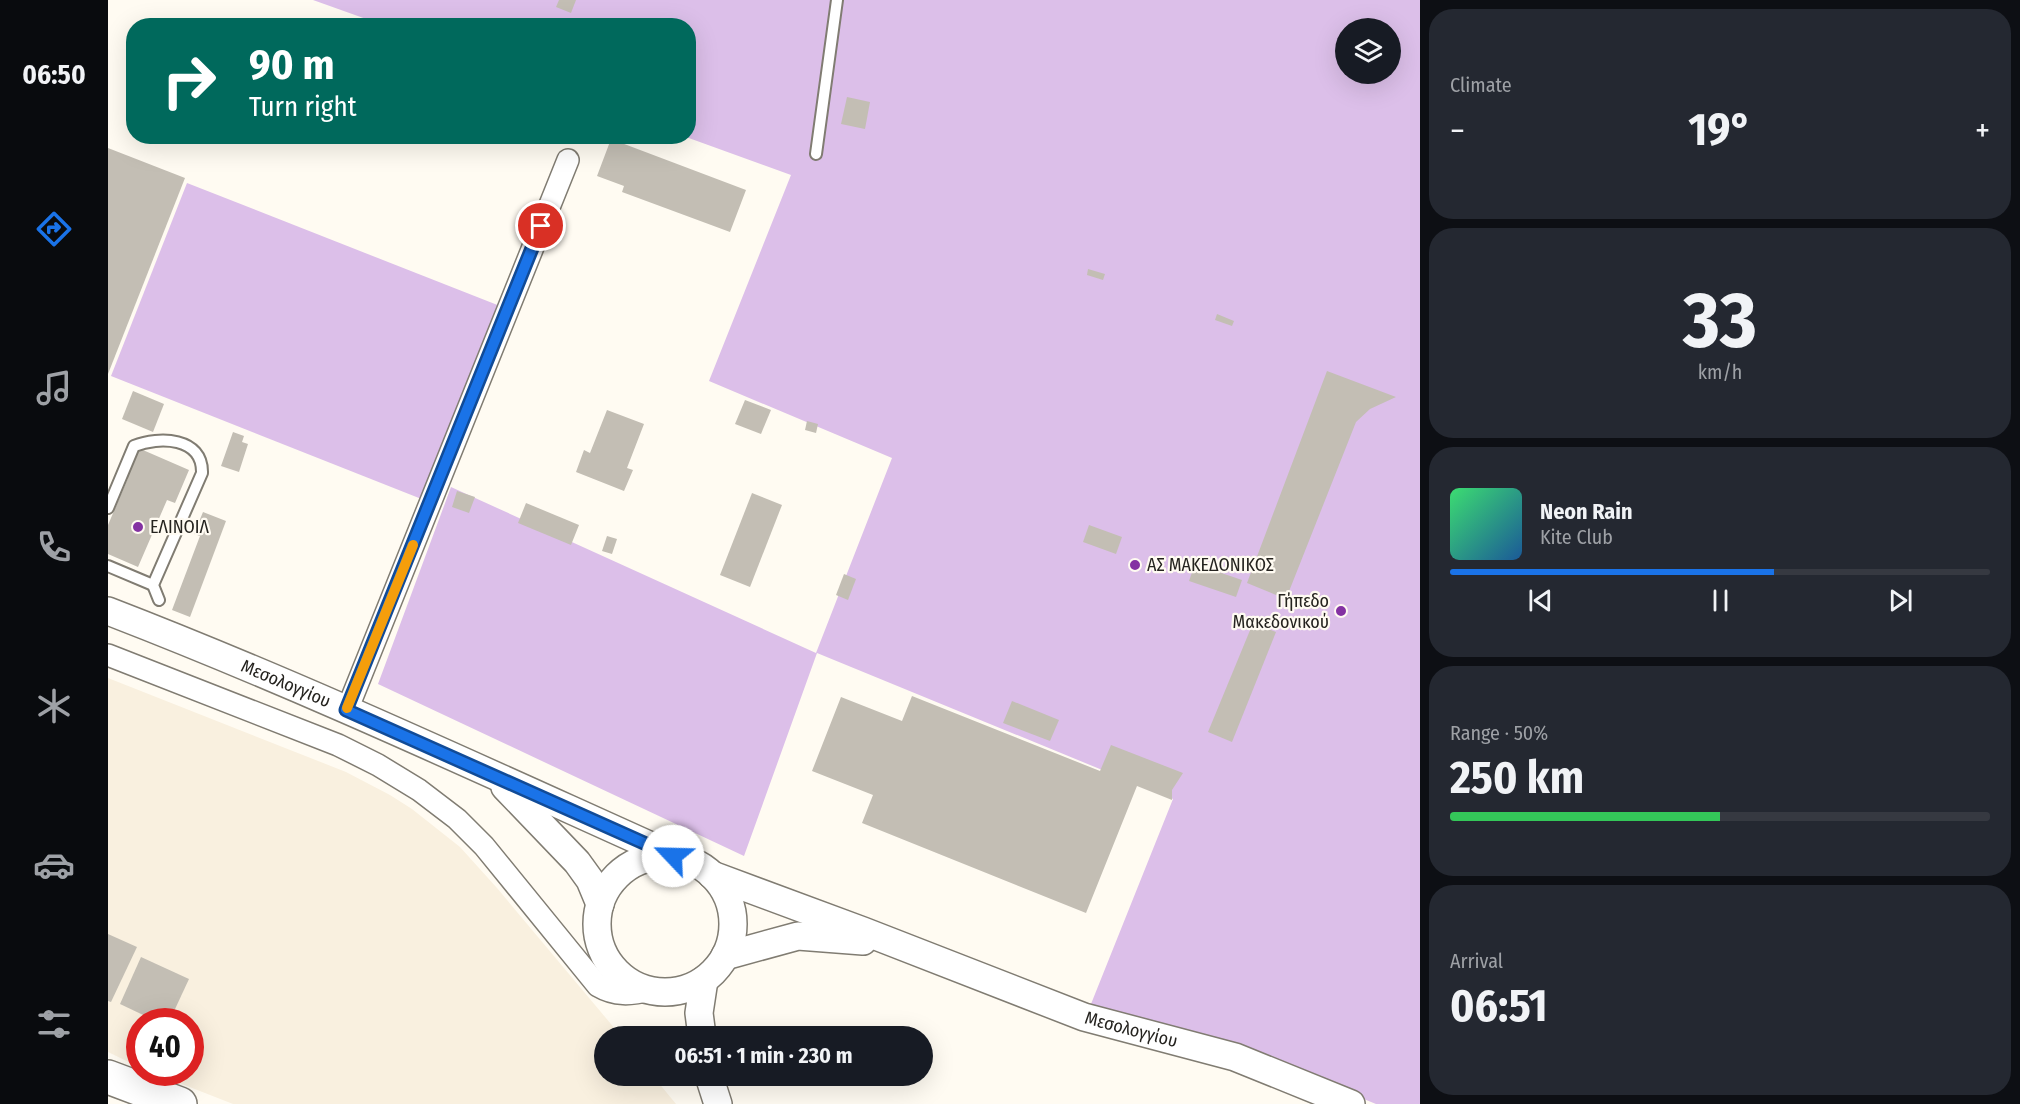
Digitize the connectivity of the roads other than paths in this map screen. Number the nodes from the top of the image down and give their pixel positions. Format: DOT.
graph roads {
  1 [pos="837,0"];
  2 [pos="816,154"];
  3 [pos="568,160"];
  4 [pos="108,508"];
  5 [pos="108,566"];
  6 [pos="153,585"];
  7 [pos="159,600"];
  8 [pos="108,611"];
  9 [pos="108,655"];
  10 [pos="346,710"];
  11 [pos="494,776"];
  12 [pos="673,856"];
  13 [pos="712,875"];
  14 [pos="600,904"];
  15 [pos="911,950"];
  16 [pos="725,956"];
  17 [pos="704,980"];
  18 [pos="650,990"];
  19 [pos="701,1026"];
  20 [pos="108,1077"];
  21 [pos="711,1086"];
  22 [pos="180,1104"];
  23 [pos="718,1104"];
  24 [pos="1351,1104"];
  1 -- 2 [label="lane"];
  3 -- 10 [label="street"];
  4 -- 6 [label="lane"];
  5 -- 6 [label="lane"];
  6 -- 7 [label="lane"];
  8 -- 10 [label="street, Μεσολογγίου"];
  9 -- 18 [label="street"];
  10 -- 11 [label="street, Μεσολογγίου"];
  11 -- 12 [label="street, Μεσολογγίου"];
  11 -- 14 [label="street, Μεσολογγίου"];
  12 -- 13 [label="street"];
  12 -- 14 [label="street"];
  13 -- 15 [label="street, Μεσολογγίου"];
  13 -- 16 [label="street"];
  14 -- 18 [label="street"];
  15 -- 16 [label="street, Μεσολογγίου"];
  15 -- 24 [label="street, Μεσολογγίου"];
  16 -- 17 [label="street"];
  17 -- 18 [label="street"];
  17 -- 19 [label="street"];
  20 -- 22 [label="highway"];
  21 -- 23 [label="street"];
}
